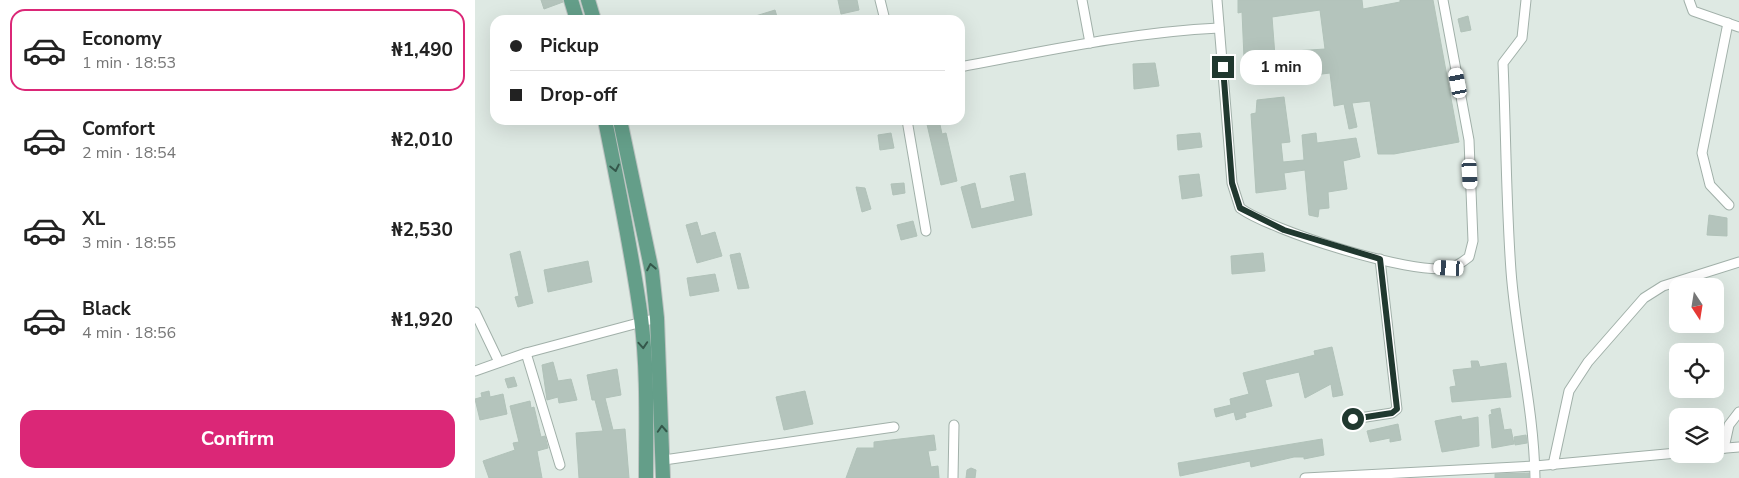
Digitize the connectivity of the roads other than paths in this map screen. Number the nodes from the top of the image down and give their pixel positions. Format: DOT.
graph roads {
  1 [pos="571,0"];
  2 [pos="588,0"];
  3 [pos="880,0"];
  4 [pos="1082,0"];
  5 [pos="1217,0"];
  6 [pos="1443,0"];
  7 [pos="1526,0"];
  8 [pos="1689,0"];
  9 [pos="576,15"];
  10 [pos="592,15"];
  11 [pos="884,15"];
  12 [pos="1728,23"];
  13 [pos="1739,27"];
  14 [pos="1219,28"];
  15 [pos="1090,43"];
  16 [pos="965,66"];
  17 [pos="606,125"];
  18 [pos="621,125"];
  19 [pos="908,125"];
  20 [pos="1729,205"];
  21 [pos="925,231"];
  22 [pos="1380,259"];
  23 [pos="1739,262"];
  24 [pos="475,312"];
  25 [pos="657,318"];
  26 [pos="641,320"];
  27 [pos="526,353"];
  28 [pos="499,362"];
  29 [pos="475,371"];
  30 [pos="1739,412"];
  31 [pos="1353,419"];
  32 [pos="953,424"];
  33 [pos="894,427"];
  34 [pos="1724,438"];
  35 [pos="1739,447"];
  36 [pos="1724,448"];
  37 [pos="1669,454"];
  38 [pos="664,460"];
  39 [pos="560,465"];
  40 [pos="1553,465"];
  41 [pos="1535,466"];
  42 [pos="646,478"];
  43 [pos="663,478"];
  44 [pos="953,478"];
  45 [pos="1305,478"];
  46 [pos="1535,478"];
  1 -- 9 [label="main road"];
  2 -- 10 [label="main road"];
  3 -- 11 [label="street"];
  4 -- 15 [label="street"];
  5 -- 14 [label="street"];
  6 -- 22 [label="street"];
  7 -- 41 [label="street"];
  8 -- 12 [label="street"];
  12 -- 13 [label="street"];
  12 -- 20 [label="street"];
  14 -- 15 [label="street"];
  14 -- 22 [label="street"];
  15 -- 16 [label="street"];
  17 -- 26 [label="main road, one-way"];
  25 -- 18 [label="main road, one-way"];
  19 -- 21 [label="street"];
  22 -- 31 [label="street"];
  23 -- 40 [label="street"];
  24 -- 28 [label="street"];
  25 -- 26 [label="street"];
  38 -- 25 [label="main road, one-way"];
  26 -- 27 [label="street"];
  26 -- 42 [label="main road, one-way"];
  27 -- 28 [label="street"];
  27 -- 39 [label="street"];
  28 -- 29 [label="street"];
  30 -- 34 [label="street"];
  32 -- 44 [label="street"];
  33 -- 38 [label="street"];
  35 -- 36 [label="street"];
  37 -- 40 [label="street"];
  38 -- 43 [label="main road"];
  40 -- 41 [label="street"];
  41 -- 45 [label="street"];
  41 -- 46 [label="street"];
}
